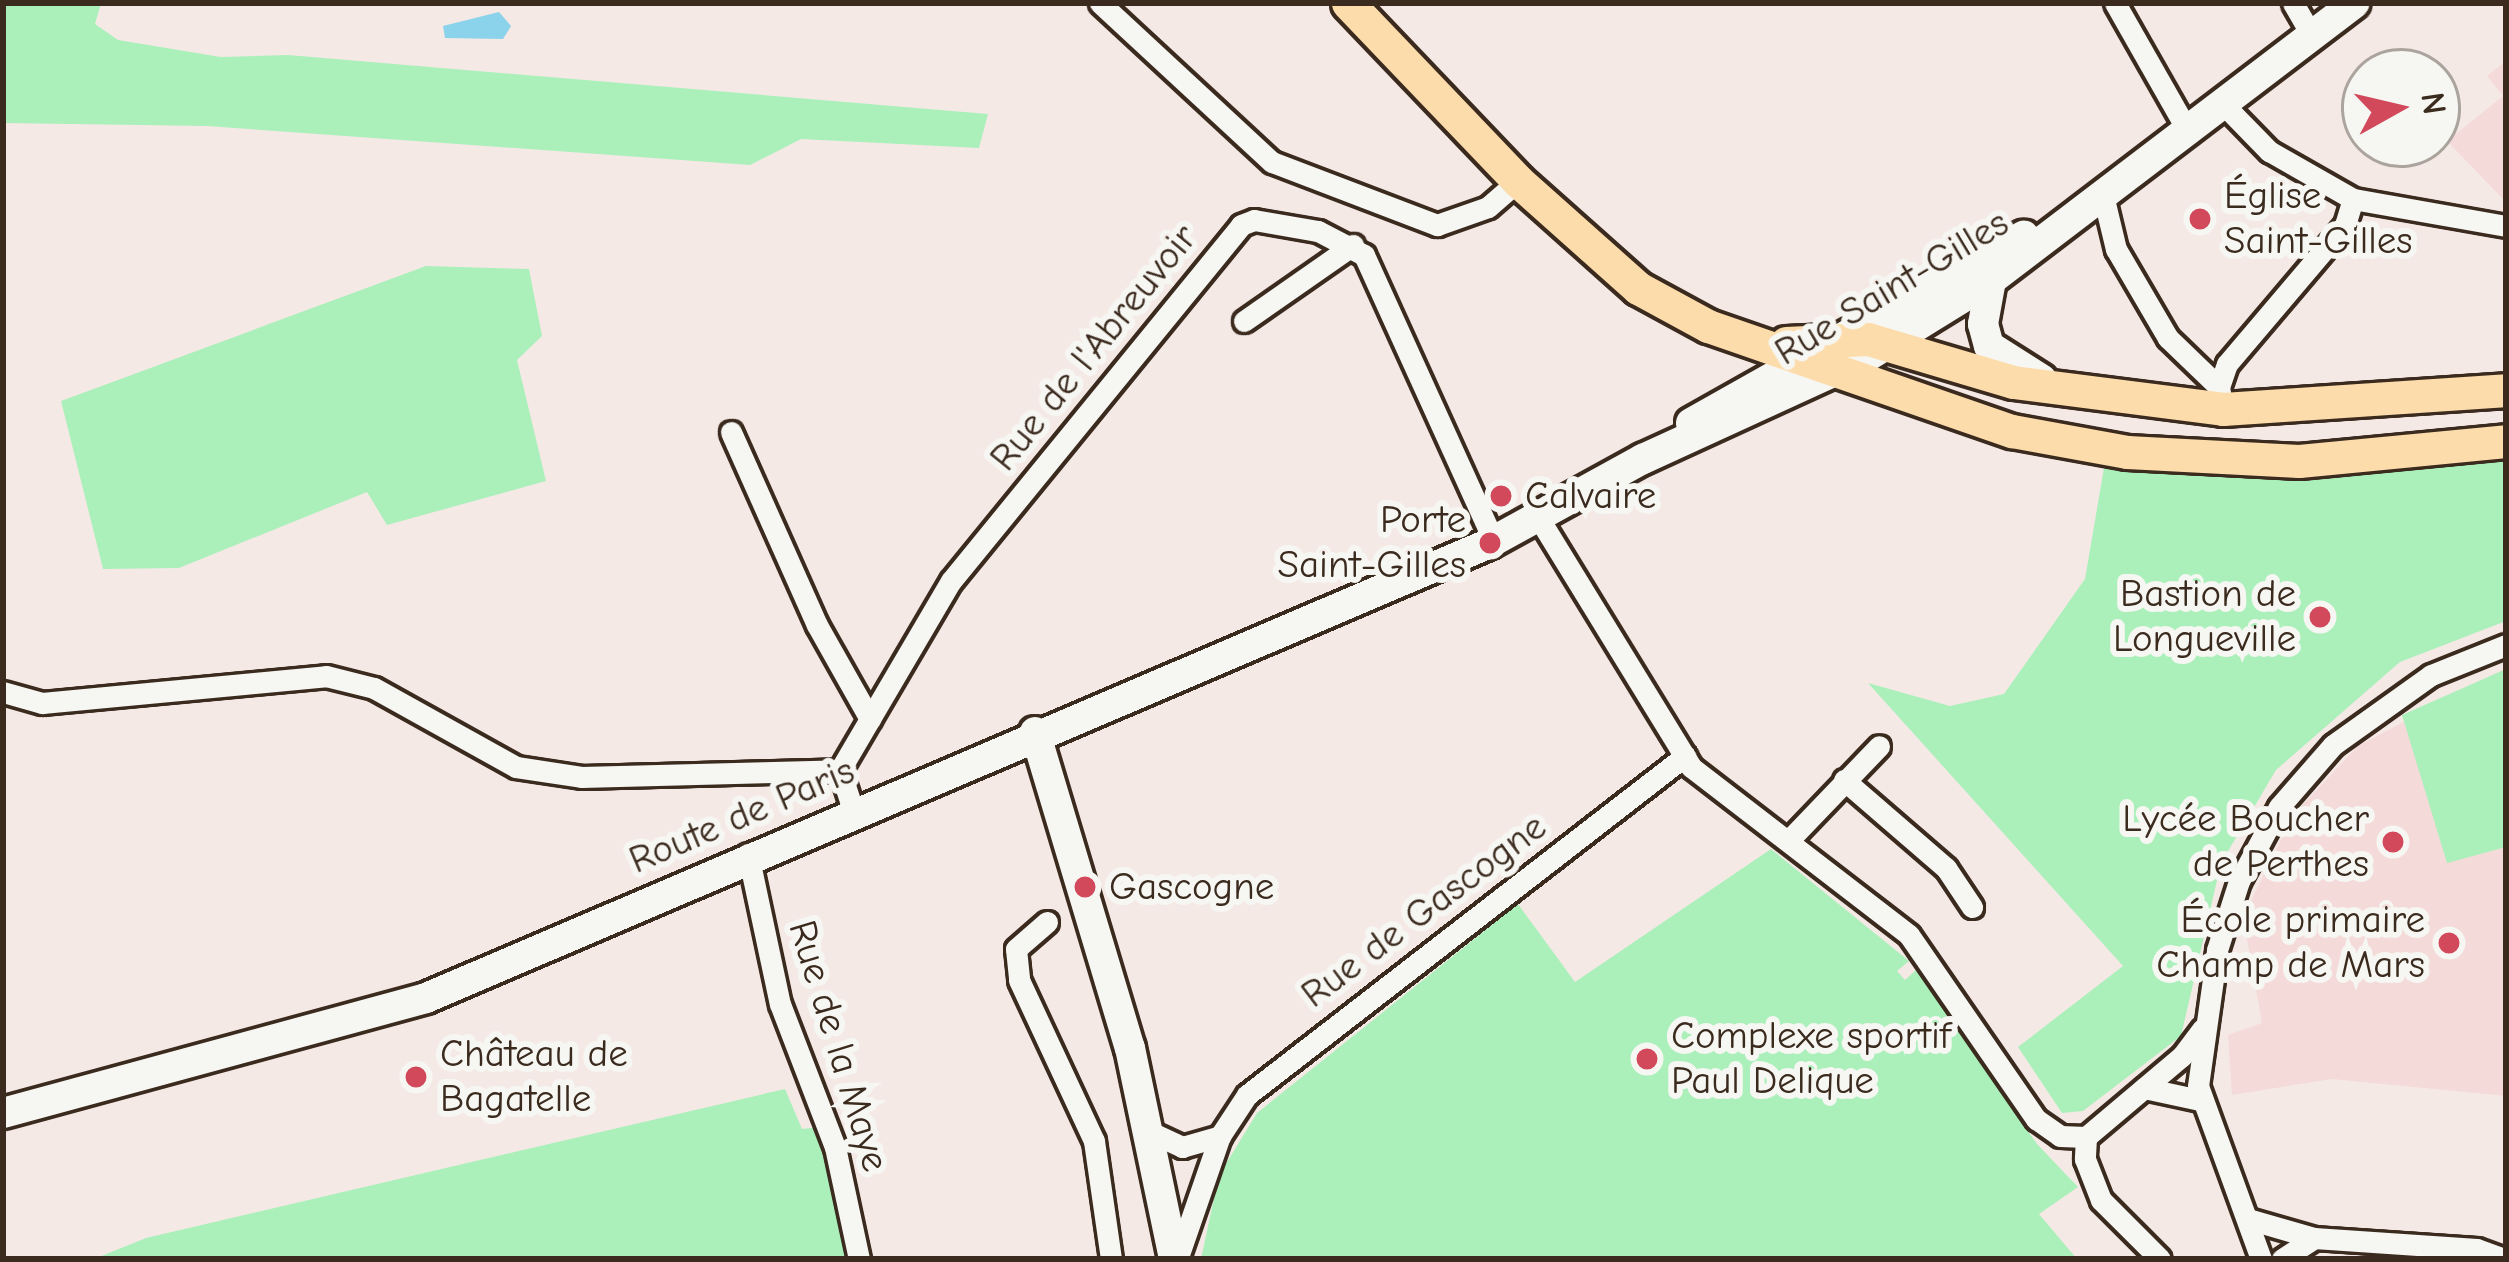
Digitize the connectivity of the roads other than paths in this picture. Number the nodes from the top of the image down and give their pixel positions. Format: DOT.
graph roads {
  1 [pos="1100,3"];
  2 [pos="1348,3"];
  3 [pos="2115,3"];
  4 [pos="2293,3"];
  5 [pos="2354,3"];
  6 [pos="2312,36"];
  7 [pos="2227,107"];
  8 [pos="2189,133"];
  9 [pos="1517,181"];
  10 [pos="2103,196"];
  11 [pos="2353,199"];
  12 [pos="2506,226"];
  13 [pos="1578,232"];
  14 [pos="1353,245"];
  15 [pos="1991,280"];
  16 [pos="1244,321"];
  17 [pos="1755,343"];
  18 [pos="1878,344"];
  19 [pos="1816,366"];
  20 [pos="1762,377"];
  21 [pos="2506,390"];
  22 [pos="2081,392"];
  23 [pos="2221,398"];
  24 [pos="731,432"];
  25 [pos="2506,441"];
  26 [pos="1643,459"];
  27 [pos="1538,517"];
  28 [pos="1494,541"];
  29 [pos="2506,645"];
  30 [pos="3,692"];
  31 [pos="869,719"];
  32 [pos="1035,732"];
  33 [pos="1880,746"];
  34 [pos="1685,756"];
  35 [pos="840,770"];
  36 [pos="1844,781"];
  37 [pos="853,810"];
  38 [pos="1789,840"];
  39 [pos="748,854"];
  40 [pos="1972,907"];
  41 [pos="1047,922"];
  42 [pos="2206,1023"];
  43 [pos="2144,1088"];
  44 [pos="2200,1100"];
  45 [pos="3,1113"];
  46 [pos="1148,1131"];
  47 [pos="1220,1136"];
  48 [pos="2086,1137"];
  49 [pos="2248,1219"];
  50 [pos="2314,1238"];
  51 [pos="860,1259"];
  52 [pos="1111,1259"];
  53 [pos="1176,1259"];
  54 [pos="2160,1259"];
  55 [pos="2260,1259"];
  56 [pos="2282,1259"];
  57 [pos="2505,1259"];
  1 -- 9 [label="street"];
  2 -- 9 [label="main road"];
  3 -- 8 [label="street"];
  4 -- 6 [label="street"];
  5 -- 6 [label="main road, Rue Saint-Gilles"];
  6 -- 7 [label="main road, Rue Saint-Gilles"];
  7 -- 8 [label="main road, Rue Saint-Gilles"];
  7 -- 11 [label="street"];
  8 -- 10 [label="main road, Rue Saint-Gilles"];
  9 -- 13 [label="main road"];
  10 -- 15 [label="main road, Rue Saint-Gilles"];
  10 -- 19 [label="main road, Rue Saint-Gilles"];
  10 -- 23 [label="street"];
  11 -- 12 [label="street"];
  11 -- 23 [label="street"];
  13 -- 17 [label="main road"];
  13 -- 19 [label="main road"];
  14 -- 16 [label="street"];
  14 -- 28 [label="street"];
  14 -- 31 [label="street, Rue de l'Abreuvoir"];
  15 -- 18 [label="main road, Rue Saint-Gilles"];
  15 -- 22 [label="main road"];
  17 -- 19 [label="main road"];
  17 -- 20 [label="main road"];
  18 -- 19 [label="main road"];
  18 -- 22 [label="main road"];
  19 -- 20 [label="main road, Rue Saint-Gilles"];
  19 -- 25 [label="main road"];
  19 -- 26 [label="main road, Rue Saint-Gilles"];
  20 -- 26 [label="main road, Rue Saint-Gilles"];
  21 -- 23 [label="main road"];
  22 -- 23 [label="main road"];
  24 -- 31 [label="street"];
  26 -- 27 [label="main road, Rue Saint-Gilles"];
  27 -- 28 [label="main road, Rue Saint-Gilles"];
  27 -- 34 [label="street"];
  28 -- 32 [label="main road, Route de Paris"];
  29 -- 42 [label="street"];
  30 -- 35 [label="street"];
  31 -- 35 [label="street, Rue de l'Abreuvoir"];
  32 -- 37 [label="main road, Route de Paris"];
  32 -- 46 [label="main road"];
  33 -- 36 [label="street"];
  34 -- 38 [label="street"];
  34 -- 47 [label="street, Rue de Gascogne"];
  35 -- 37 [label="street"];
  36 -- 38 [label="street"];
  36 -- 40 [label="street"];
  37 -- 39 [label="main road, Route de Paris"];
  38 -- 48 [label="street"];
  39 -- 45 [label="main road, Route de Paris"];
  39 -- 51 [label="street, Rue de la Maye"];
  41 -- 52 [label="street"];
  42 -- 43 [label="street"];
  42 -- 44 [label="street"];
  43 -- 44 [label="street"];
  43 -- 48 [label="street"];
  44 -- 49 [label="street"];
  46 -- 47 [label="street"];
  46 -- 53 [label="main road"];
  47 -- 53 [label="street, Rue de Gascogne"];
  48 -- 54 [label="street"];
  49 -- 50 [label="street"];
  49 -- 55 [label="street"];
  50 -- 56 [label="street"];
  50 -- 57 [label="street"];
}
